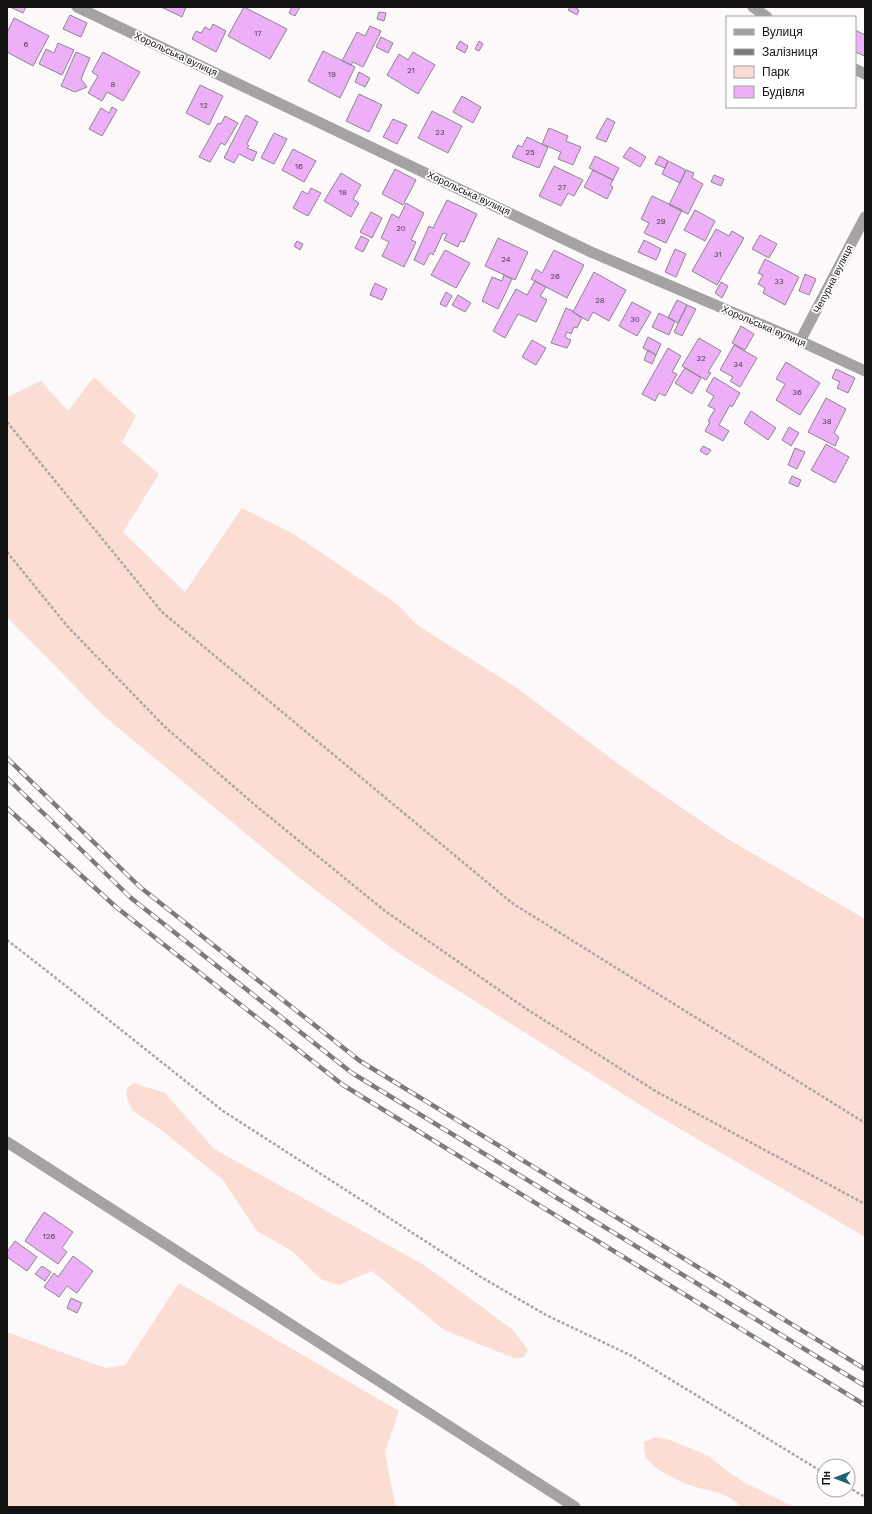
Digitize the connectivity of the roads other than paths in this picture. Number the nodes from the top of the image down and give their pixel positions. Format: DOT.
graph roads {
  1 [pos="77,7"];
  2 [pos="753,7"];
  3 [pos="765,16"];
  4 [pos="856,69"];
  5 [pos="865,74"];
  6 [pos="865,217"];
  7 [pos="800,341"];
  8 [pos="865,372"];
  9 [pos="7,1142"];
  10 [pos="575,1507"];
  1 -- 7 [label="street, Хорольська вулиця"];
  2 -- 3 [label="street"];
  4 -- 5 [label="street"];
  6 -- 7 [label="street, Чепурна вулиця"];
  7 -- 8 [label="street, Хорольська вулиця"];
  9 -- 10 [label="street"];
}
